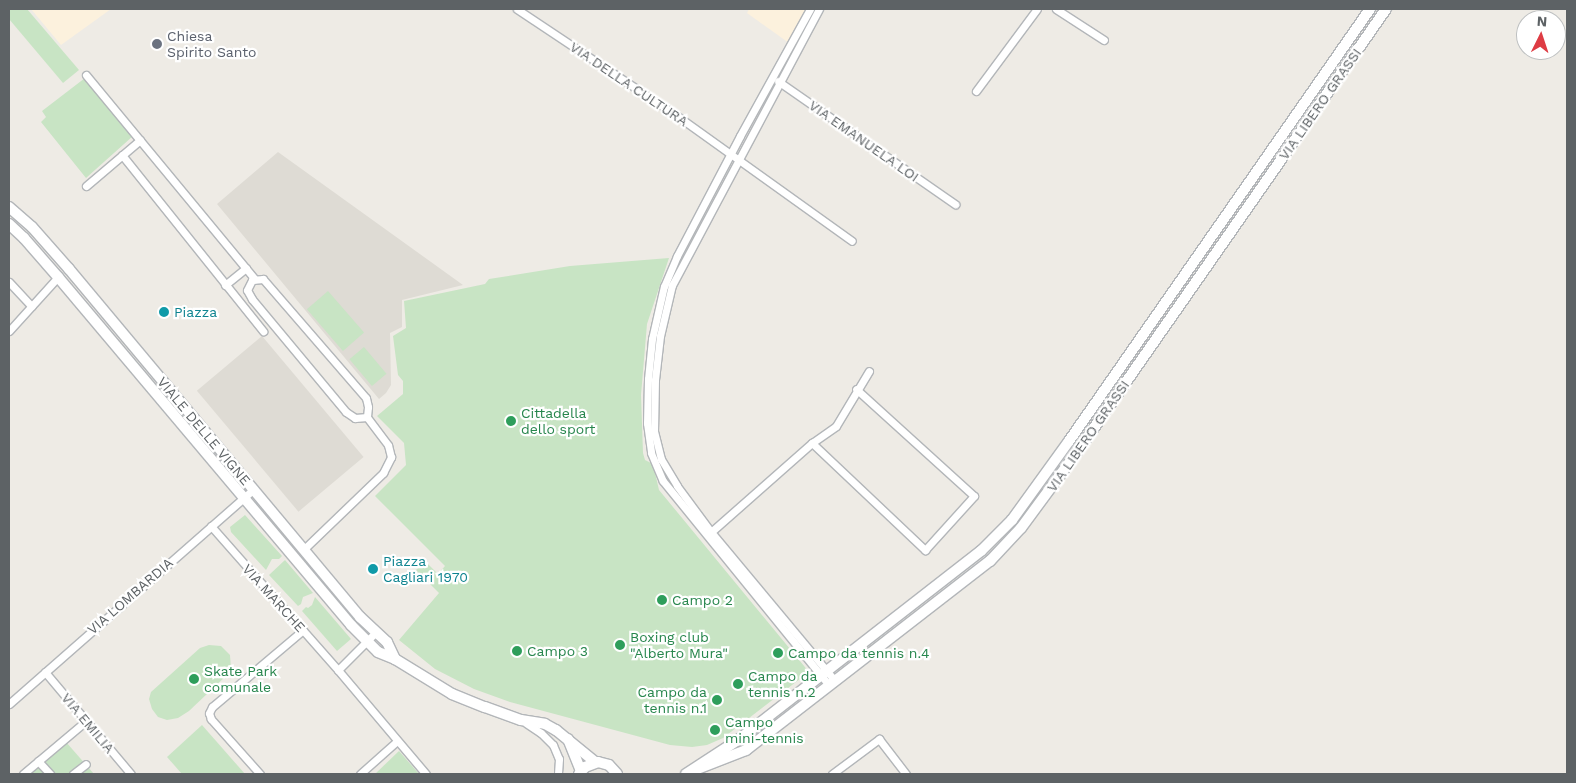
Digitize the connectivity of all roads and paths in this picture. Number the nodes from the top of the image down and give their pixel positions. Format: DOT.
graph roads {
  1 [pos="517,9"];
  2 [pos="810,9"];
  3 [pos="819,9"];
  4 [pos="1037,9"];
  5 [pos="1056,9"];
  6 [pos="1370,9"];
  7 [pos="1386,9"];
  8 [pos="1104,40"];
  9 [pos="86,74"];
  10 [pos="773,78"];
  11 [pos="780,82"];
  12 [pos="976,91"];
  13 [pos="140,140"];
  14 [pos="730,155"];
  15 [pos="122,156"];
  16 [pos="739,162"];
  17 [pos="86,186"];
  18 [pos="955,204"];
  19 [pos="9,207"];
  20 [pos="9,224"];
  21 [pos="852,240"];
  22 [pos="246,268"];
  23 [pos="58,277"];
  24 [pos="255,279"];
  25 [pos="9,282"];
  26 [pos="225,284"];
  27 [pos="31,306"];
  28 [pos="9,330"];
  29 [pos="263,331"];
  30 [pos="657,336"];
  31 [pos="869,370"];
  32 [pos="856,390"];
  33 [pos="367,417"];
  34 [pos="812,443"];
  35 [pos="253,490"];
  36 [pos="243,498"];
  37 [pos="682,499"];
  38 [pos="211,526"];
  39 [pos="711,532"];
  40 [pos="304,549"];
  41 [pos="736,566"];
  42 [pos="303,630"];
  43 [pos="376,632"];
  44 [pos="367,642"];
  45 [pos="395,659"];
  46 [pos="338,670"];
  47 [pos="44,672"];
  48 [pos="824,673"];
  49 [pos="832,683"];
  50 [pos="9,704"];
  51 [pos="522,720"];
  52 [pos="86,721"];
  53 [pos="568,738"];
  54 [pos="397,741"];
  55 [pos="38,762"];
  56 [pos="595,762"];
  57 [pos="86,764"];
  58 [pos="697,769"];
  59 [pos="580,772"];
  60 [pos="23,774"];
  61 [pos="50,774"];
  62 [pos="73,774"];
  63 [pos="131,774"];
  64 [pos="260,774"];
  65 [pos="360,774"];
  66 [pos="426,774"];
  67 [pos="558,774"];
  68 [pos="617,774"];
  69 [pos="686,774"];
  70 [pos="832,774"];
  71 [pos="906,774"];
  1 -- 14 [label="street, VIA DELLA CULTURA"];
  2 -- 10 [label="street"];
  3 -- 11 [label="street"];
  4 -- 12 [label="street"];
  5 -- 8 [label="street"];
  6 -- 48 [label="main road, VIA LIBERO GRASSI"];
  7 -- 49 [label="main road, VIA LIBERO GRASSI"];
  9 -- 13 [label="street"];
  10 -- 11 [label="street, VIA EMANUELA LOI"];
  10 -- 14 [label="street"];
  11 -- 16 [label="street"];
  11 -- 18 [label="street, VIA EMANUELA LOI"];
  13 -- 15 [label="street"];
  13 -- 22 [label="street"];
  14 -- 16 [label="street, VIA DELLA CULTURA"];
  14 -- 30 [label="street"];
  15 -- 17 [label="street"];
  15 -- 26 [label="street"];
  16 -- 21 [label="street, VIA DELLA CULTURA"];
  16 -- 30 [label="street"];
  19 -- 35 [label="main road, VIALE DELLE VIGNE"];
  20 -- 23 [label="main road, VIALE DELLE VIGNE"];
  22 -- 24 [label="street"];
  22 -- 26 [label="street"];
  23 -- 27 [label="street"];
  23 -- 36 [label="main road, VIALE DELLE VIGNE"];
  24 -- 33 [label="street"];
  24 -- 33 [label="street"];
  25 -- 27 [label="street"];
  26 -- 29 [label="street"];
  27 -- 28 [label="street"];
  30 -- 37 [label="street"];
  31 -- 32 [label="street"];
  32 -- 34 [label="street"];
  32 -- 34 [label="street"];
  33 -- 40 [label="street"];
  34 -- 39 [label="street"];
  35 -- 36 [label="street, VIA LOMBARDIA"];
  35 -- 40 [label="main road, VIALE DELLE VIGNE"];
  36 -- 38 [label="street, VIA LOMBARDIA"];
  36 -- 44 [label="main road, VIALE DELLE VIGNE"];
  37 -- 39 [label="street"];
  37 -- 41 [label="street"];
  38 -- 42 [label="street, VIA MARCHE"];
  38 -- 47 [label="street, VIA LOMBARDIA"];
  39 -- 41 [label="street"];
  40 -- 43 [label="main road, VIALE DELLE VIGNE"];
  41 -- 48 [label="street"];
  42 -- 46 [label="street, VIA MARCHE"];
  42 -- 64 [label="street"];
  43 -- 44 [label="street"];
  43 -- 45 [label="main road, VIALE DELLE VIGNE"];
  44 -- 45 [label="main road, VIALE DELLE VIGNE"];
  44 -- 46 [label="street"];
  45 -- 51 [label="main road, VIALE DELLE VIGNE"];
  46 -- 54 [label="street, VIA MARCHE"];
  47 -- 50 [label="street, VIA LOMBARDIA"];
  47 -- 52 [label="street, VIA EMILIA"];
  48 -- 49 [label="street"];
  48 -- 58 [label="main road, VIA LIBERO GRASSI"];
  49 -- 58 [label="main road, VIA LIBERO GRASSI"];
  51 -- 53 [label="main road, VIALE DELLE VIGNE"];
  51 -- 67 [label="street"];
  52 -- 55 [label="street"];
  52 -- 63 [label="street, VIA EMILIA"];
  53 -- 56 [label="main road, VIALE DELLE VIGNE"];
  53 -- 59 [label="main road"];
  54 -- 65 [label="street"];
  54 -- 66 [label="street, VIA MARCHE"];
  55 -- 60 [label="street"];
  55 -- 61 [label="street"];
  56 -- 59 [label="main road"];
  56 -- 68 [label="main road, VIALE DELLE VIGNE"];
  57 -- 62 [label="street"];
  58 -- 69 [label="main road, VIA LIBERO GRASSI"];
  70 -- 71 [label="street"];
}
